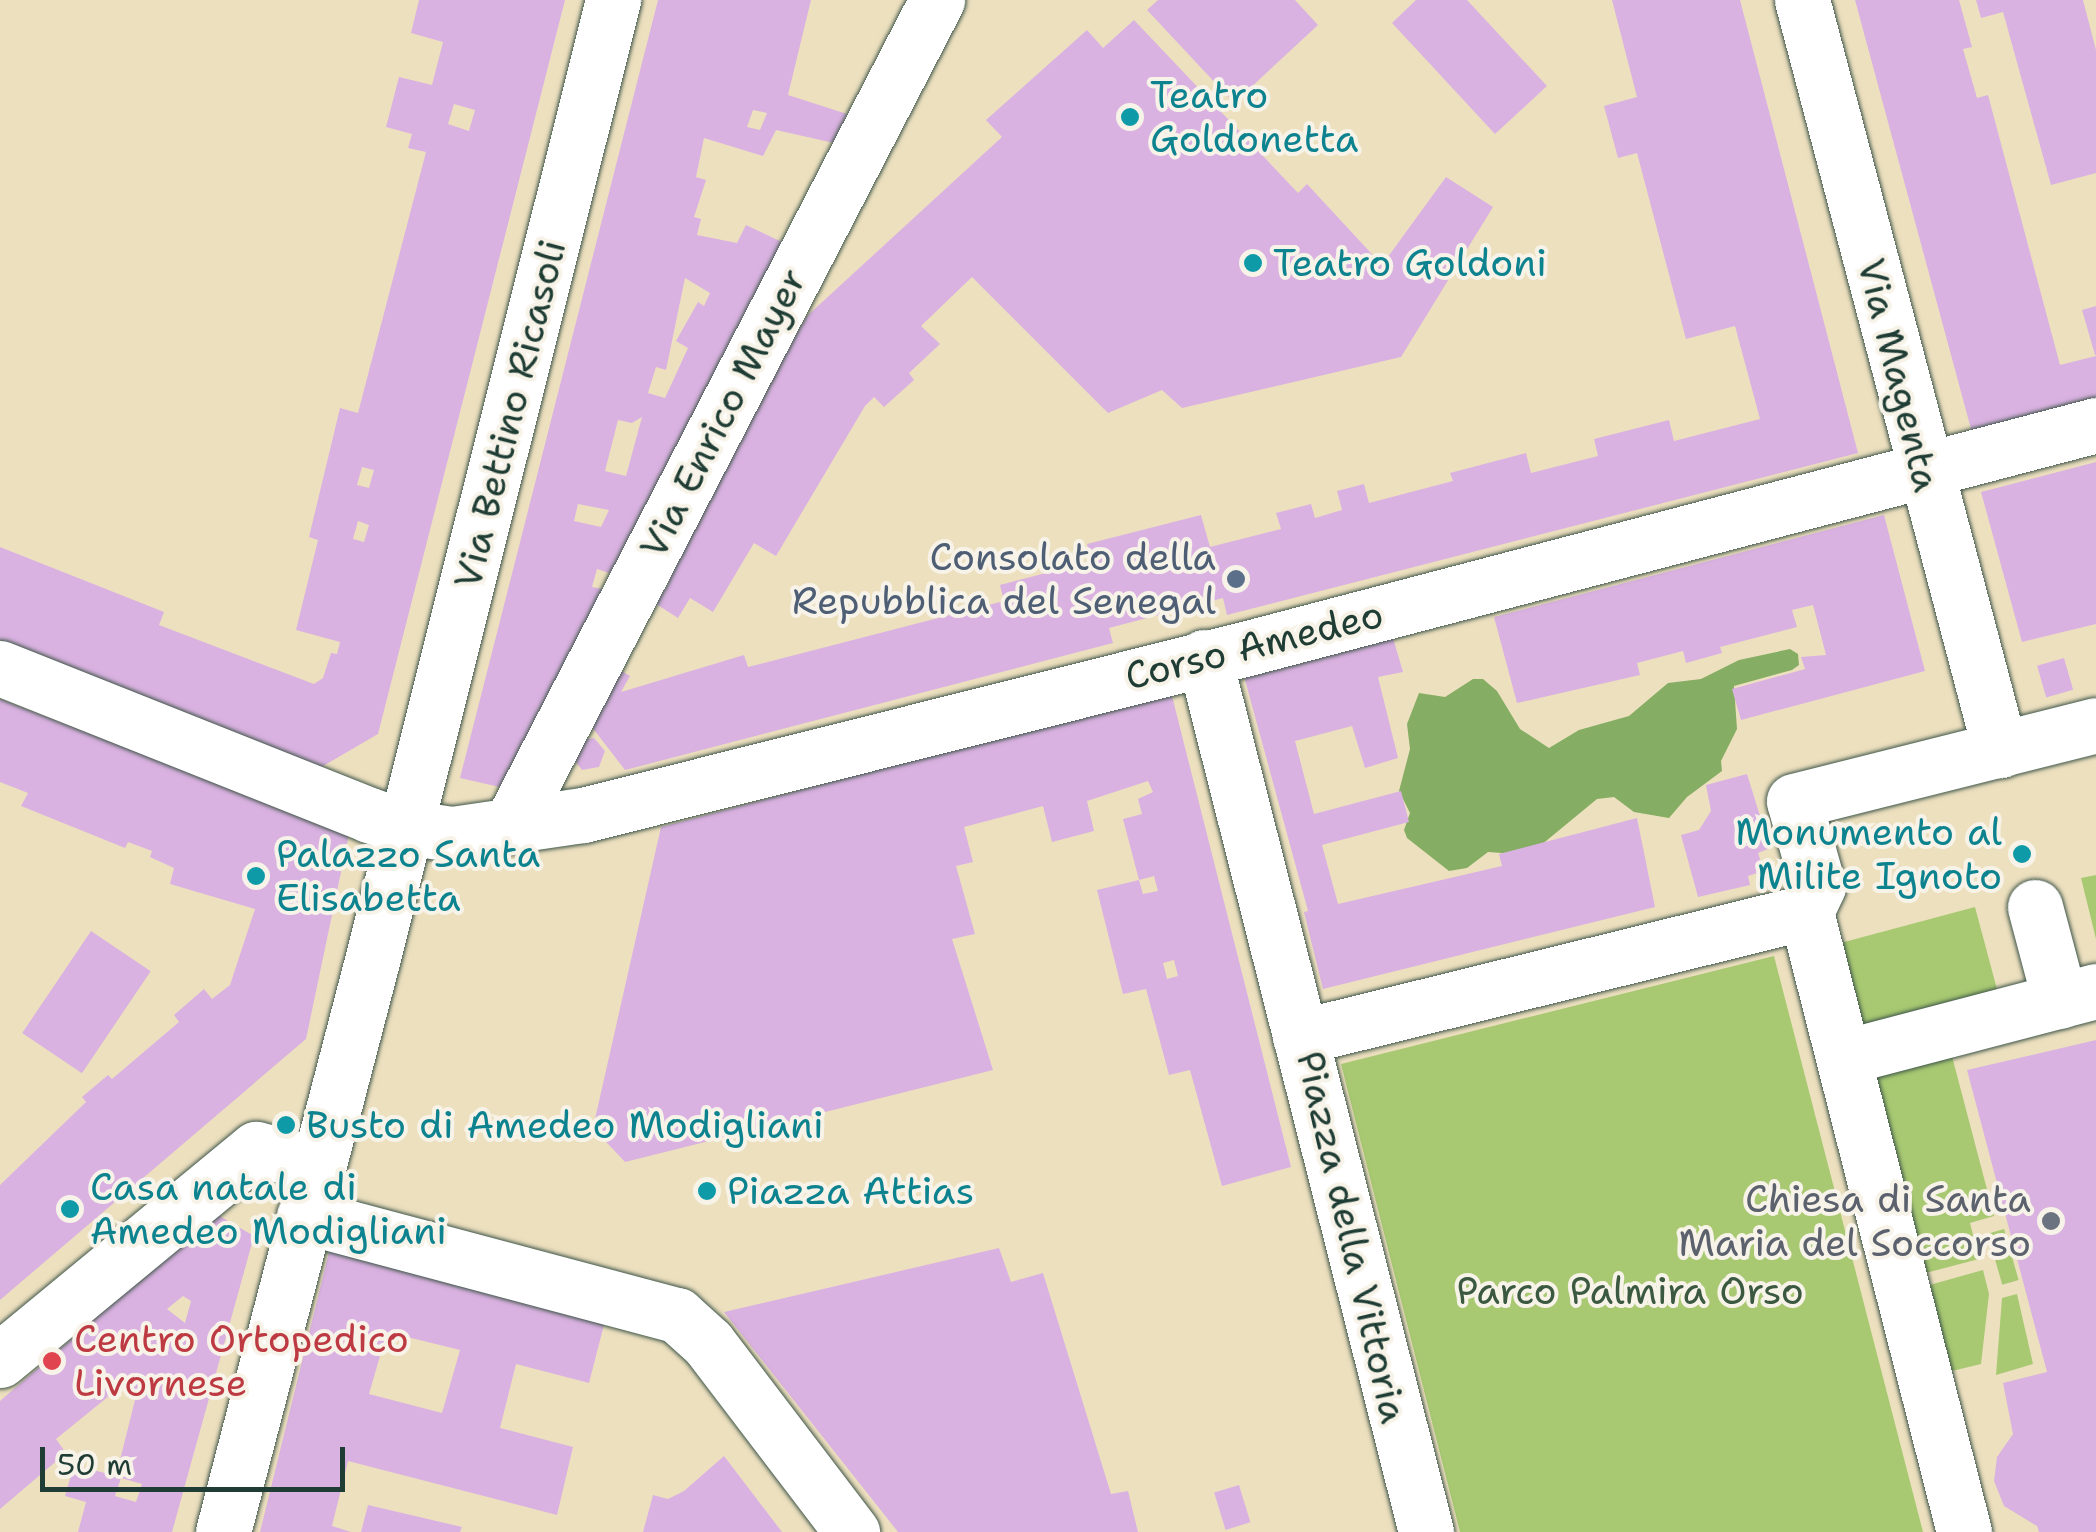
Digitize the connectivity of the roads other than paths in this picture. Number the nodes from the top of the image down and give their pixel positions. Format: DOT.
graph roads {
  1 [pos="613,0"];
  2 [pos="937,0"];
  3 [pos="1802,0"];
  4 [pos="2096,425"];
  5 [pos="1924,469"];
  6 [pos="1204,657"];
  7 [pos="0,668"];
  8 [pos="2096,725"];
  9 [pos="2000,750"];
  10 [pos="510,826"];
  11 [pos="406,827"];
  12 [pos="2035,907"];
  13 [pos="1806,912"];
  14 [pos="2078,996"];
  15 [pos="1300,1038"];
  16 [pos="1844,1057"];
  17 [pos="318,1164"];
  18 [pos="304,1216"];
  19 [pos="0,1360"];
  20 [pos="223,1532"];
  21 [pos="852,1532"];
  22 [pos="1426,1532"];
  23 [pos="1964,1532"];
  1 -- 11 [label="street, Via Bettino Ricasoli"];
  2 -- 10 [label="street, Via Enrico Mayer"];
  3 -- 5 [label="street, Via Magenta"];
  4 -- 5 [label="street, Corso Amedeo"];
  5 -- 6 [label="street, Corso Amedeo"];
  5 -- 9 [label="street, Via Magenta"];
  6 -- 10 [label="street, Corso Amedeo"];
  6 -- 15 [label="street"];
  7 -- 11 [label="street, Corso Amedeo"];
  8 -- 9 [label="street"];
  9 -- 13 [label="street"];
  10 -- 11 [label="street, Corso Amedeo"];
  11 -- 17 [label="street, Via Bettino Ricasoli"];
  12 -- 14 [label="street"];
  13 -- 15 [label="street, Piazza della Vittoria"];
  13 -- 16 [label="street"];
  14 -- 16 [label="street"];
  15 -- 22 [label="street, Piazza della Vittoria"];
  16 -- 23 [label="street"];
  17 -- 18 [label="street, Via Bettino Ricasoli"];
  17 -- 19 [label="street"];
  18 -- 20 [label="street, Via Bettino Ricasoli"];
  18 -- 21 [label="street"];
}
